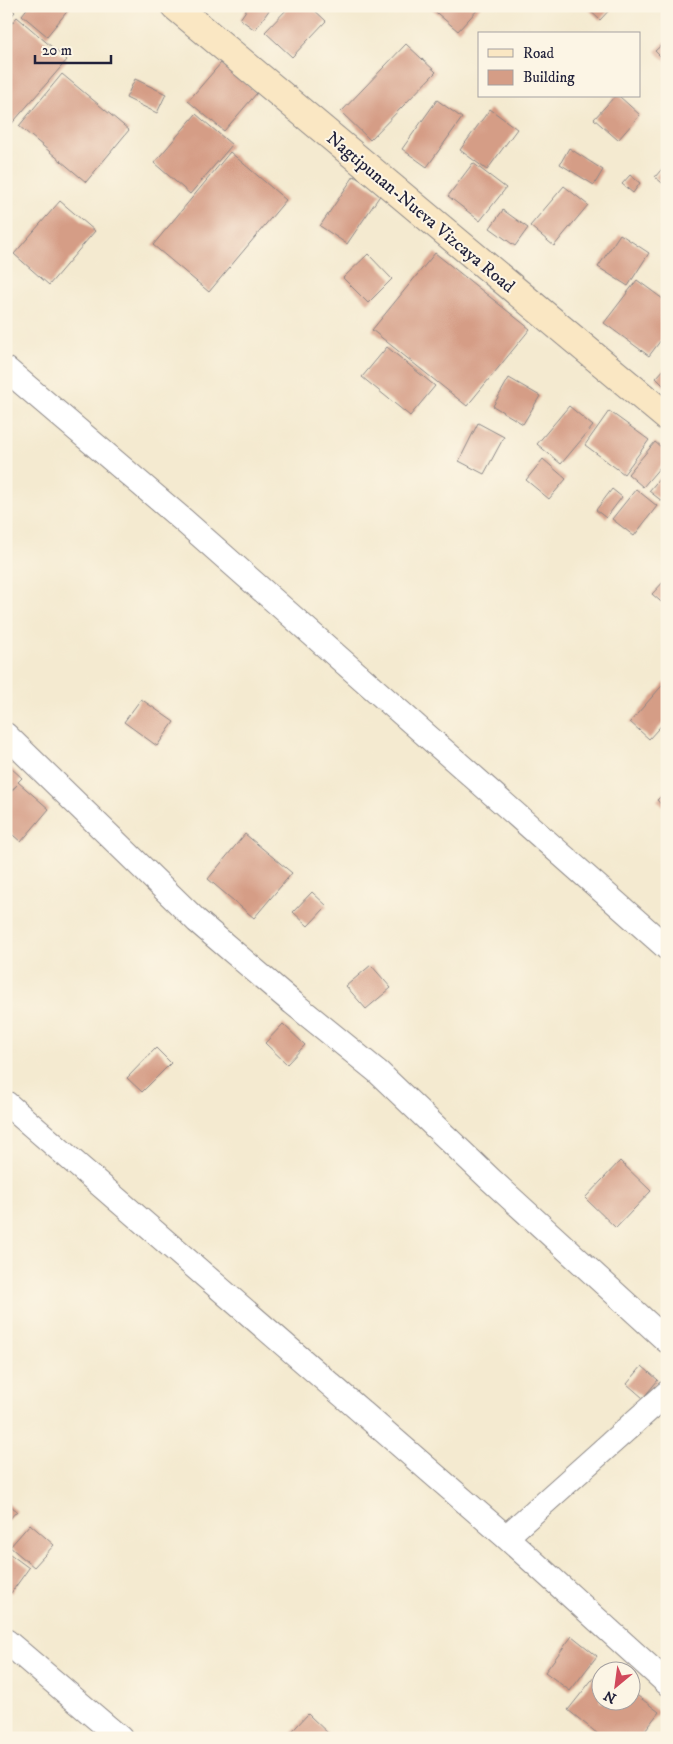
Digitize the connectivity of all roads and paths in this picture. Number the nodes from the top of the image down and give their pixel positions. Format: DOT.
graph roads {
  1 [pos="175,6"];
  2 [pos="6,369"];
  3 [pos="667,417"];
  4 [pos="6,736"];
  5 [pos="667,948"];
  6 [pos="6,1103"];
  7 [pos="667,1341"];
  8 [pos="667,1393"];
  9 [pos="506,1537"];
  10 [pos="6,1641"];
  11 [pos="667,1683"];
  12 [pos="120,1738"];
  1 -- 3 [label="main road, Nagtipunan-Nueva Vizcaya Road"];
  2 -- 5 [label="street"];
  4 -- 7 [label="street"];
  6 -- 9 [label="street"];
  8 -- 9 [label="street"];
  9 -- 11 [label="street"];
  10 -- 12 [label="street"];
}
